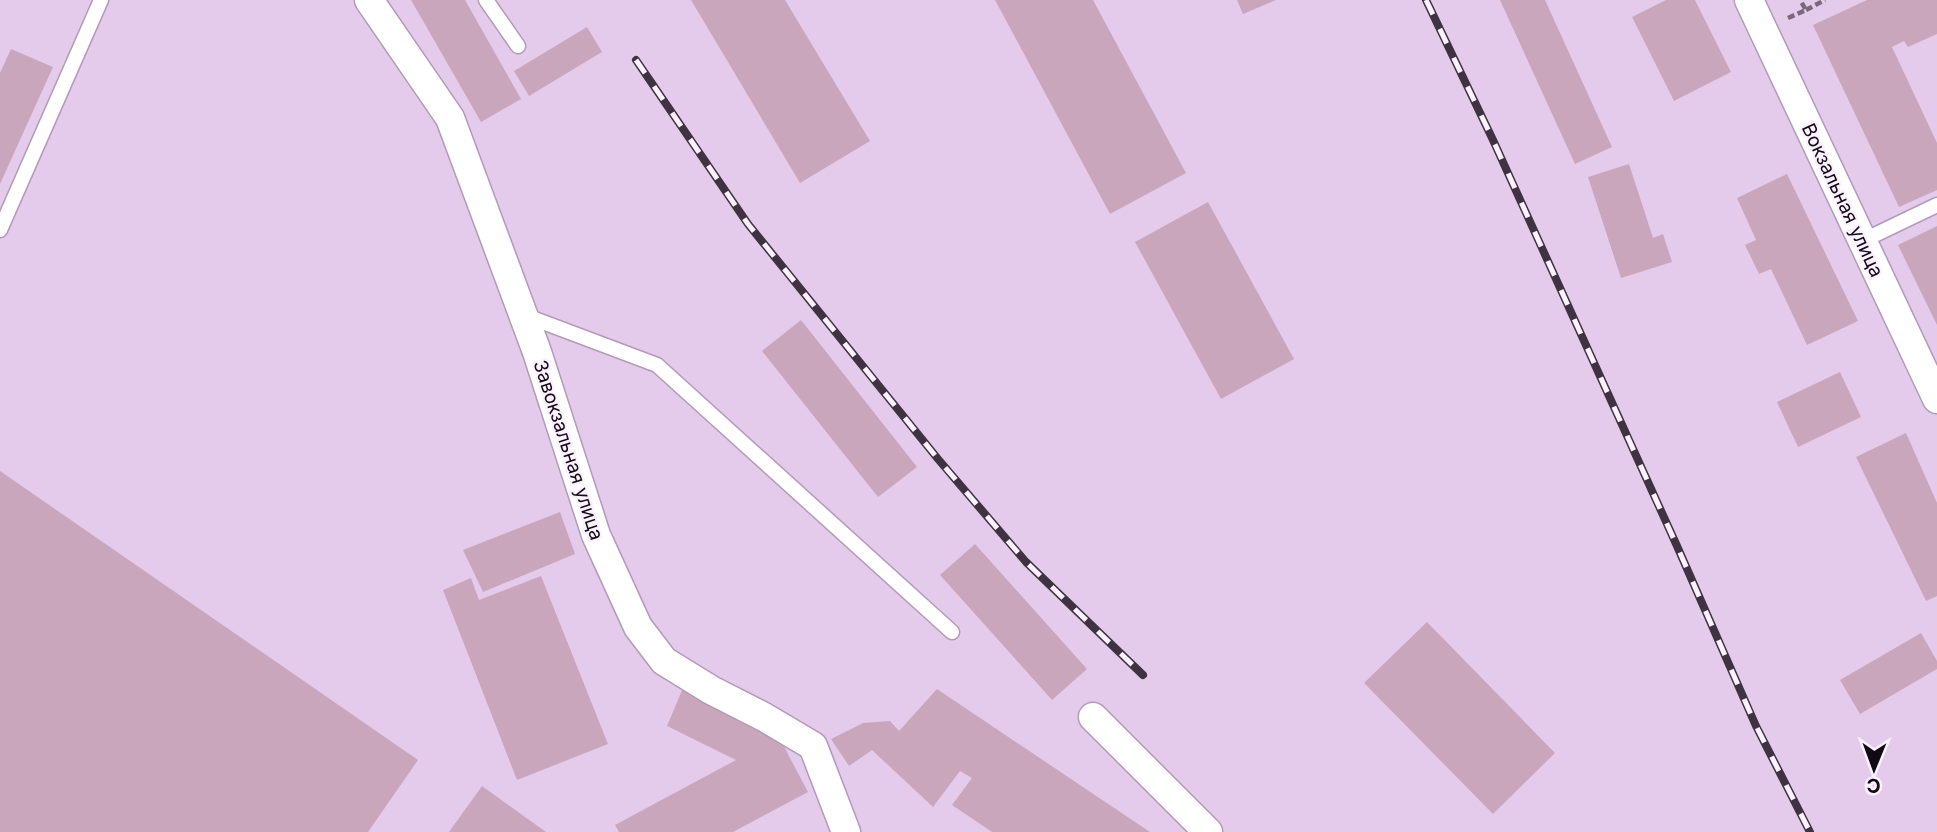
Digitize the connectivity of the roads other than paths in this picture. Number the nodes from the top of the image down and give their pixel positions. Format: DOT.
graph roads {
  1 [pos="101,0"];
  2 [pos="369,0"];
  3 [pos="486,0"];
  4 [pos="1754,2"];
  5 [pos="519,46"];
  6 [pos="1937,205"];
  7 [pos="0,230"];
  8 [pos="1862,241"];
  9 [pos="523,315"];
  10 [pos="1937,399"];
  11 [pos="952,632"];
  12 [pos="1093,717"];
  13 [pos="846,832"];
  14 [pos="1208,832"];
  1 -- 7 [label="lane"];
  2 -- 9 [label="street, Завокзальная улица"];
  3 -- 5 [label="lane"];
  4 -- 8 [label="street, Вокзальная улица"];
  6 -- 8 [label="lane"];
  8 -- 10 [label="street, Вокзальная улица"];
  9 -- 11 [label="lane"];
  9 -- 13 [label="street, Завокзальная улица"];
  12 -- 14 [label="street"];
}
